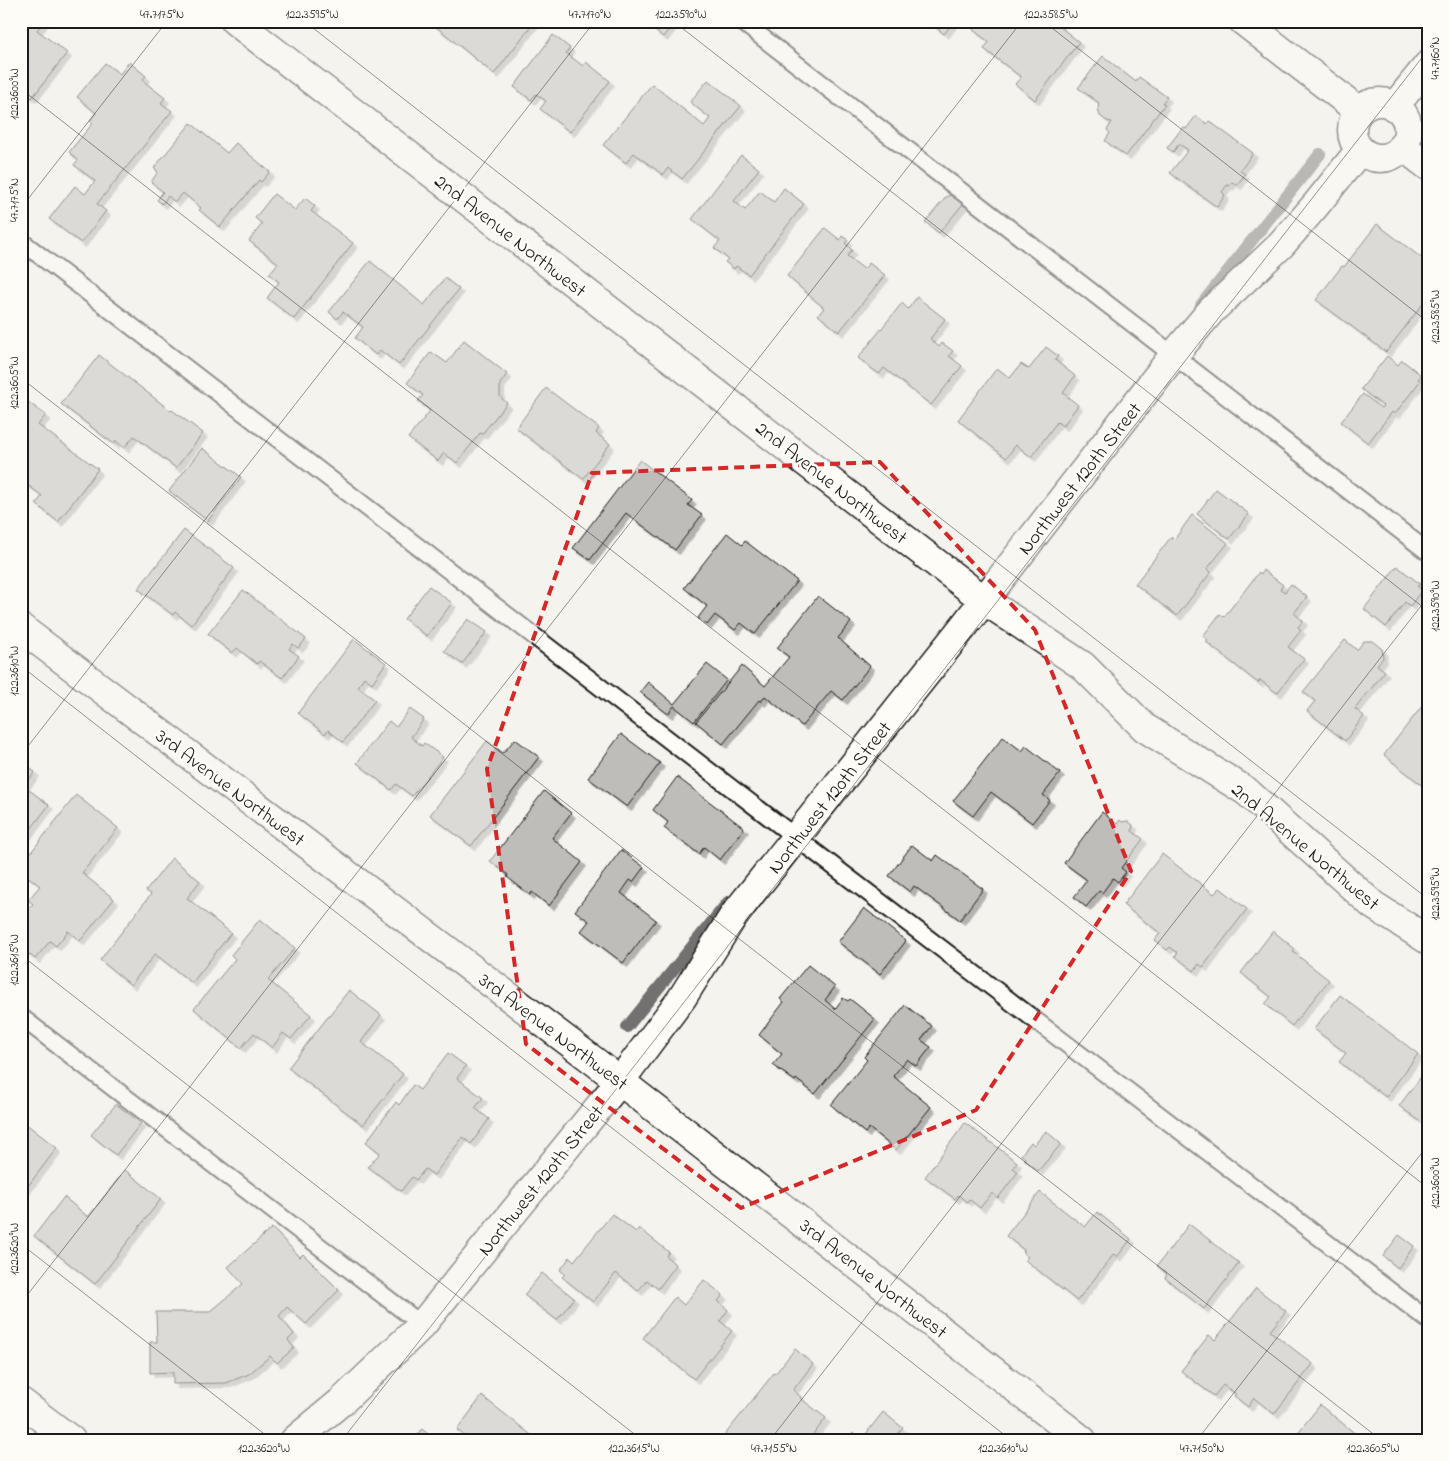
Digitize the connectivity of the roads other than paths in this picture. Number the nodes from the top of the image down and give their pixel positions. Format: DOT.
graph roads {
  1 [pos="235,21"];
  2 [pos="741,21"];
  3 [pos="1243,21"];
  4 [pos="1428,65"];
  5 [pos="1394,107"];
  6 [pos="1359,111"];
  7 [pos="1402,146"];
  8 [pos="1360,150"];
  9 [pos="1428,166"];
  10 [pos="21,241"];
  11 [pos="1173,356"];
  12 [pos="1428,552"];
  13 [pos="984,600"];
  14 [pos="21,628"];
  15 [pos="796,838"];
  16 [pos="1428,940"];
  17 [pos="21,1017"];
  18 [pos="620,1081"];
  19 [pos="1428,1320"];
  20 [pos="422,1325"];
  21 [pos="21,1402"];
  22 [pos="70,1440"];
  23 [pos="295,1440"];
  24 [pos="1082,1440"];
  1 -- 13 [label="street, 2nd Avenue Northwest"];
  2 -- 11 [label="lane"];
  3 -- 6 [label="street"];
  4 -- 5 [label="street"];
  5 -- 6 [label="street"];
  5 -- 7 [label="street"];
  6 -- 8 [label="street"];
  7 -- 8 [label="street"];
  7 -- 9 [label="street"];
  8 -- 11 [label="street, Northwest 120th Street"];
  10 -- 15 [label="lane"];
  11 -- 12 [label="lane"];
  11 -- 13 [label="street, Northwest 120th Street"];
  13 -- 15 [label="street, Northwest 120th Street"];
  13 -- 16 [label="street, 2nd Avenue Northwest"];
  14 -- 18 [label="street, 3rd Avenue Northwest"];
  15 -- 18 [label="street, Northwest 120th Street"];
  15 -- 19 [label="lane"];
  17 -- 20 [label="lane"];
  18 -- 20 [label="street, Northwest 120th Street"];
  18 -- 24 [label="street, 3rd Avenue Northwest"];
  20 -- 23 [label="street, Northwest 120th Street"];
  21 -- 22 [label="street"];
}
